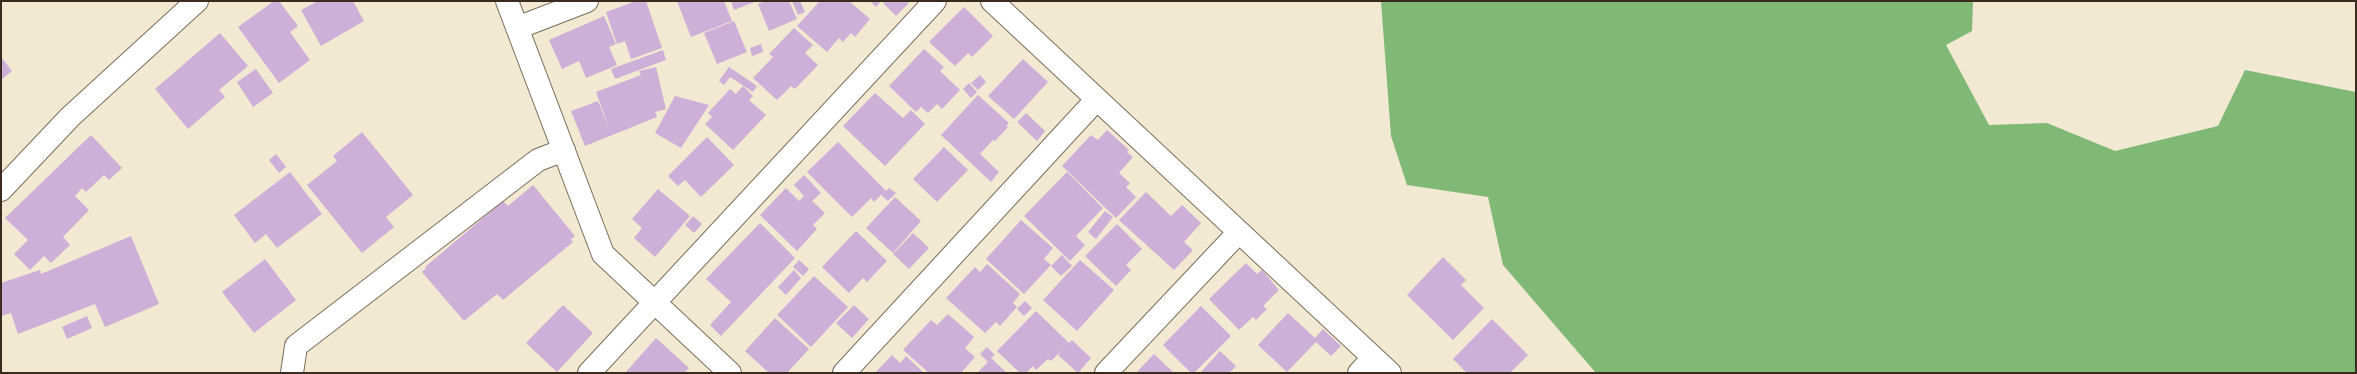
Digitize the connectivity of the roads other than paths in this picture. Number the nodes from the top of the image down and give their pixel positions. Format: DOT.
graph roads {
  1 [pos="197,1"];
  2 [pos="507,1"];
  3 [pos="587,1"];
  4 [pos="935,1"];
  5 [pos="992,1"];
  6 [pos="517,28"];
  7 [pos="1097,99"];
  8 [pos="564,150"];
  9 [pos="1,190"];
  10 [pos="1239,232"];
  11 [pos="655,303"];
  12 [pos="1366,365"];
  13 [pos="292,373"];
  14 [pos="589,373"];
  15 [pos="730,373"];
  16 [pos="844,373"];
  17 [pos="1106,373"];
  18 [pos="1390,373"];
  1 -- 9 [label="street"];
  2 -- 6 [label="street"];
  3 -- 6 [label="street"];
  4 -- 11 [label="street"];
  5 -- 7 [label="street"];
  6 -- 8 [label="street"];
  7 -- 10 [label="street"];
  7 -- 16 [label="street"];
  8 -- 11 [label="street"];
  8 -- 13 [label="street"];
  10 -- 12 [label="street"];
  10 -- 17 [label="street"];
  11 -- 14 [label="street"];
  11 -- 15 [label="street"];
  12 -- 18 [label="street"];
}
